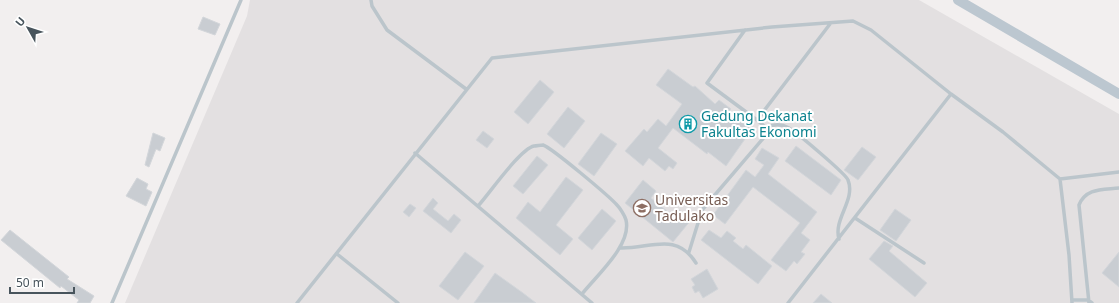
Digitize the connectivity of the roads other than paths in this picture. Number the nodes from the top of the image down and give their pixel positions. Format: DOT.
graph roads {
  1 [pos="240,0"];
  2 [pos="372,0"];
  3 [pos="958,0"];
  4 [pos="830,24"];
  5 [pos="745,30"];
  6 [pos="466,89"];
  7 [pos="951,94"];
  8 [pos="1119,94"];
  9 [pos="757,120"];
  10 [pos="766,128"];
  11 [pos="415,153"];
  12 [pos="1119,172"];
  13 [pos="1060,179"];
  14 [pos="1119,188"];
  15 [pos="478,206"];
  16 [pos="855,218"];
  17 [pos="839,239"];
  18 [pos="620,248"];
  19 [pos="689,252"];
  20 [pos="337,254"];
  21 [pos="696,263"];
  22 [pos="924,263"];
  23 [pos="582,294"];
  24 [pos="1072,301"];
  25 [pos="1088,301"];
  26 [pos="112,303"];
  27 [pos="297,303"];
  28 [pos="398,303"];
  29 [pos="592,303"];
  30 [pos="788,303"];
  31 [pos="1092,303"];
  1 -- 26 [label="lane"];
  2 -- 6 [label="lane"];
  3 -- 8 [label="street"];
  4 -- 5 [label="lane"];
  4 -- 7 [label="lane"];
  4 -- 9 [label="lane"];
  5 -- 6 [label="lane"];
  5 -- 9 [label="lane"];
  6 -- 11 [label="lane"];
  7 -- 13 [label="lane"];
  7 -- 16 [label="lane"];
  9 -- 10 [label="lane"];
  10 -- 17 [label="lane"];
  10 -- 19 [label="lane"];
  11 -- 15 [label="lane"];
  11 -- 20 [label="lane"];
  12 -- 13 [label="lane"];
  13 -- 24 [label="lane"];
  14 -- 25 [label="lane"];
  15 -- 18 [label="lane"];
  15 -- 23 [label="lane"];
  16 -- 17 [label="lane"];
  16 -- 22 [label="lane"];
  17 -- 30 [label="lane"];
  18 -- 19 [label="lane"];
  18 -- 23 [label="lane"];
  19 -- 21 [label="lane"];
  20 -- 27 [label="lane"];
  20 -- 28 [label="lane"];
  23 -- 29 [label="lane"];
  24 -- 25 [label="lane"];
  25 -- 31 [label="lane"];
}
